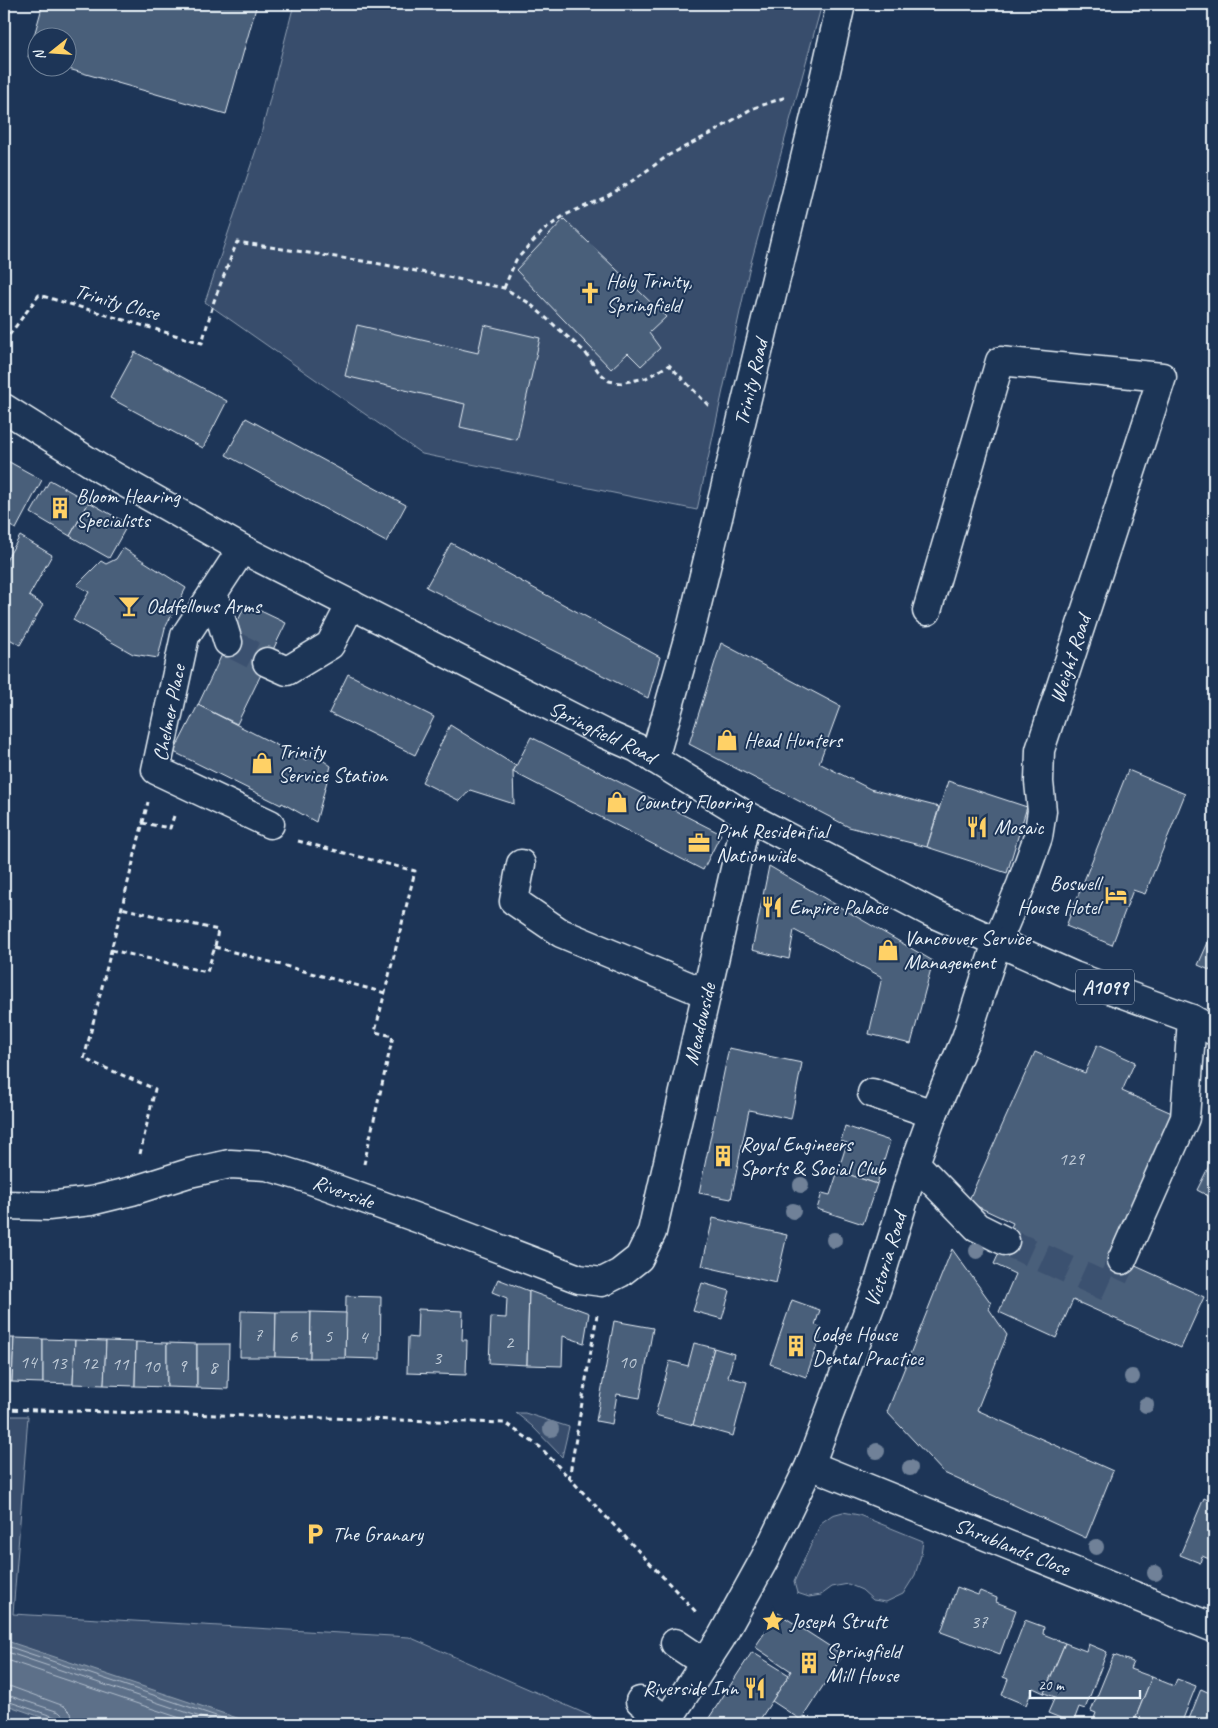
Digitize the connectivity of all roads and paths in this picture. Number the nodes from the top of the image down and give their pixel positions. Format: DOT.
graph roads {
  1 [pos="841,4"];
  2 [pos="823,84"];
  3 [pos="504,288"];
  4 [pos="4,342"];
  5 [pos="4,408"];
  6 [pos="738,438"];
  7 [pos="242,549"];
  8 [pos="213,593"];
  9 [pos="351,604"];
  10 [pos="927,611"];
  11 [pos="228,642"];
  12 [pos="267,662"];
  13 [pos="654,759"];
  14 [pos="156,770"];
  15 [pos="176,810"];
  16 [pos="747,816"];
  17 [pos="142,823"];
  18 [pos="280,832"];
  19 [pos="521,864"];
  20 [pos="121,908"];
  21 [pos="997,942"];
  22 [pos="215,947"];
  23 [pos="111,950"];
  24 [pos="385,993"];
  25 [pos="705,994"];
  26 [pos="1203,1025"];
  27 [pos="872,1093"];
  28 [pos="932,1114"];
  29 [pos="915,1163"];
  30 [pos="132,1191"];
  31 [pos="357,1197"];
  32 [pos="4,1205"];
  33 [pos="1005,1241"];
  34 [pos="1122,1260"];
  35 [pos="602,1282"];
  36 [pos="4,1409"];
  37 [pos="810,1465"];
  38 [pos="569,1479"];
  39 [pos="1214,1628"];
  40 [pos="721,1638"];
  41 [pos="675,1643"];
  42 [pos="705,1663"];
  43 [pos="640,1701"];
  44 [pos="666,1723"];
  1 -- 2 [label="street, Trinity Road"];
  2 -- 3 [label="path"];
  2 -- 6 [label="street, Trinity Road"];
  3 -- 4 [label="path, Trinity Close"];
  3 -- 6 [label="path"];
  5 -- 7 [label="street, Springfield Road"];
  6 -- 13 [label="street, Trinity Road"];
  7 -- 8 [label="street, Chelmer Place"];
  7 -- 9 [label="street, Springfield Road"];
  8 -- 11 [label="street"];
  8 -- 14 [label="street, Chelmer Place"];
  9 -- 12 [label="street"];
  9 -- 13 [label="street, Springfield Road"];
  10 -- 21 [label="street, Weight Road"];
  13 -- 16 [label="street, Springfield Road"];
  14 -- 17 [label="path"];
  14 -- 18 [label="street, Chelmer Place"];
  15 -- 17 [label="path"];
  16 -- 21 [label="street, Springfield Road"];
  16 -- 25 [label="street, Meadowside"];
  17 -- 20 [label="path"];
  18 -- 24 [label="path"];
  19 -- 25 [label="street"];
  20 -- 22 [label="path"];
  20 -- 23 [label="path"];
  21 -- 26 [label="street, Springfield Road / A1099"];
  21 -- 28 [label="street, Victoria Road"];
  22 -- 23 [label="path"];
  22 -- 24 [label="path"];
  23 -- 30 [label="path"];
  24 -- 31 [label="path"];
  25 -- 35 [label="street, Meadowside"];
  26 -- 34 [label="street"];
  27 -- 28 [label="street"];
  28 -- 29 [label="street, Victoria Road"];
  29 -- 33 [label="street"];
  29 -- 37 [label="street, Victoria Road"];
  30 -- 31 [label="street, Riverside"];
  30 -- 32 [label="street, Riverside"];
  31 -- 35 [label="street, Riverside"];
  35 -- 38 [label="path"];
  36 -- 38 [label="path"];
  37 -- 39 [label="street, Shrublands Close"];
  37 -- 40 [label="street, Victoria Road"];
  38 -- 40 [label="path"];
  40 -- 42 [label="street, Victoria Road"];
  41 -- 42 [label="street"];
  42 -- 44 [label="street, Victoria Road"];
  43 -- 44 [label="street"];
}
